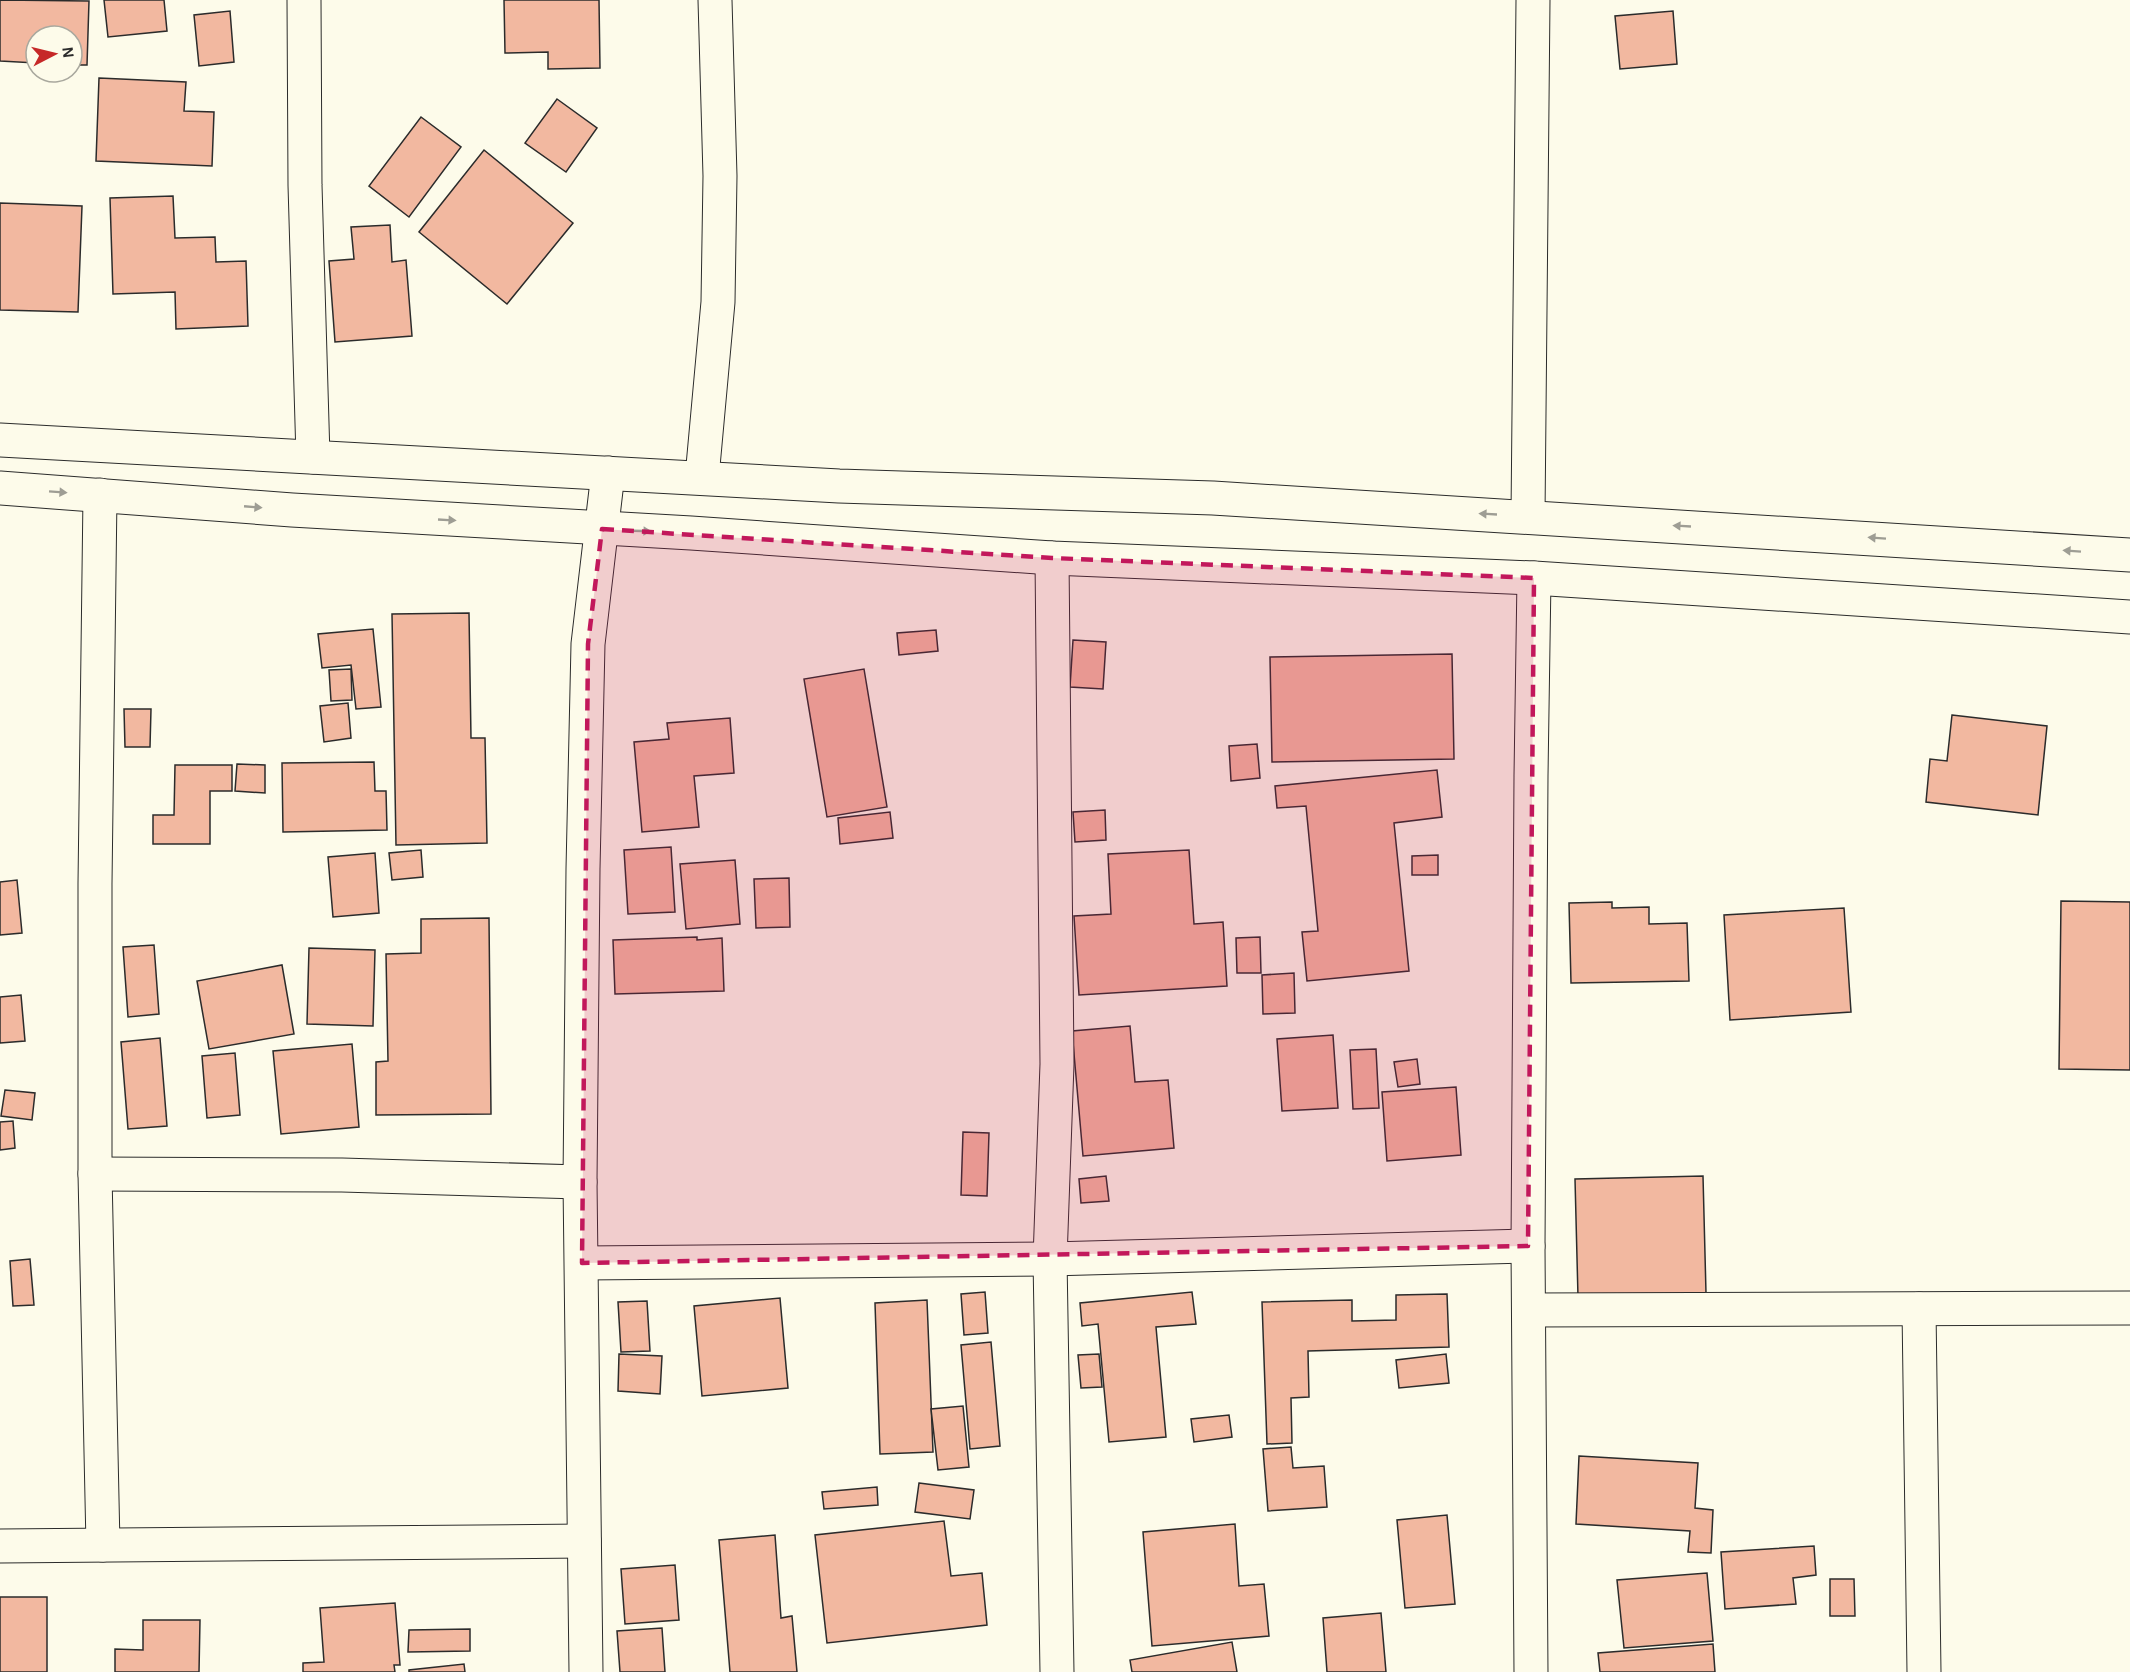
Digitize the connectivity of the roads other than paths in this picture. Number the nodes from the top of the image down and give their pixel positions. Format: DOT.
graph roads {
  1 [pos="304,0"];
  2 [pos="715,0"];
  3 [pos="1533,0"];
  4 [pos="0,440"];
  5 [pos="313,457"];
  6 [pos="608,473"];
  7 [pos="702,477"];
  8 [pos="0,488"];
  9 [pos="100,495"];
  10 [pos="1528,516"];
  11 [pos="602,529"];
  12 [pos="2130,555"];
  13 [pos="1052,558"];
  14 [pos="1534,578"];
  15 [pos="2130,617"];
  16 [pos="95,1174"];
  17 [pos="580,1182"];
  18 [pos="1528,1246"];
  19 [pos="1050,1259"];
  20 [pos="582,1263"];
  21 [pos="2130,1308"];
  22 [pos="1919,1309"];
  23 [pos="1529,1310"];
  24 [pos="584,1541"];
  25 [pos="103,1545"];
  26 [pos="0,1546"];
  27 [pos="586,1672"];
  28 [pos="1057,1672"];
  29 [pos="1531,1672"];
  30 [pos="1924,1672"];
  1 -- 5 [label="street"];
  2 -- 7 [label="street"];
  3 -- 10 [label="street"];
  4 -- 5 [label="street"];
  5 -- 6 [label="street"];
  6 -- 7 [label="street"];
  6 -- 11 [label="street"];
  10 -- 7 [label="street, one-way"];
  8 -- 9 [label="street, one-way"];
  9 -- 11 [label="street, one-way"];
  9 -- 16 [label="street"];
  12 -- 10 [label="street, one-way"];
  11 -- 13 [label="street, one-way"];
  11 -- 17 [label="street"];
  13 -- 14 [label="street"];
  13 -- 19 [label="street"];
  14 -- 15 [label="street"];
  14 -- 18 [label="street"];
  16 -- 17 [label="street"];
  16 -- 25 [label="street"];
  17 -- 20 [label="street"];
  18 -- 19 [label="street"];
  18 -- 23 [label="street"];
  19 -- 20 [label="street"];
  19 -- 28 [label="street"];
  20 -- 24 [label="street"];
  21 -- 22 [label="street"];
  22 -- 23 [label="street"];
  22 -- 30 [label="street"];
  23 -- 29 [label="street"];
  24 -- 25 [label="street"];
  24 -- 27 [label="street"];
  25 -- 26 [label="street"];
}
